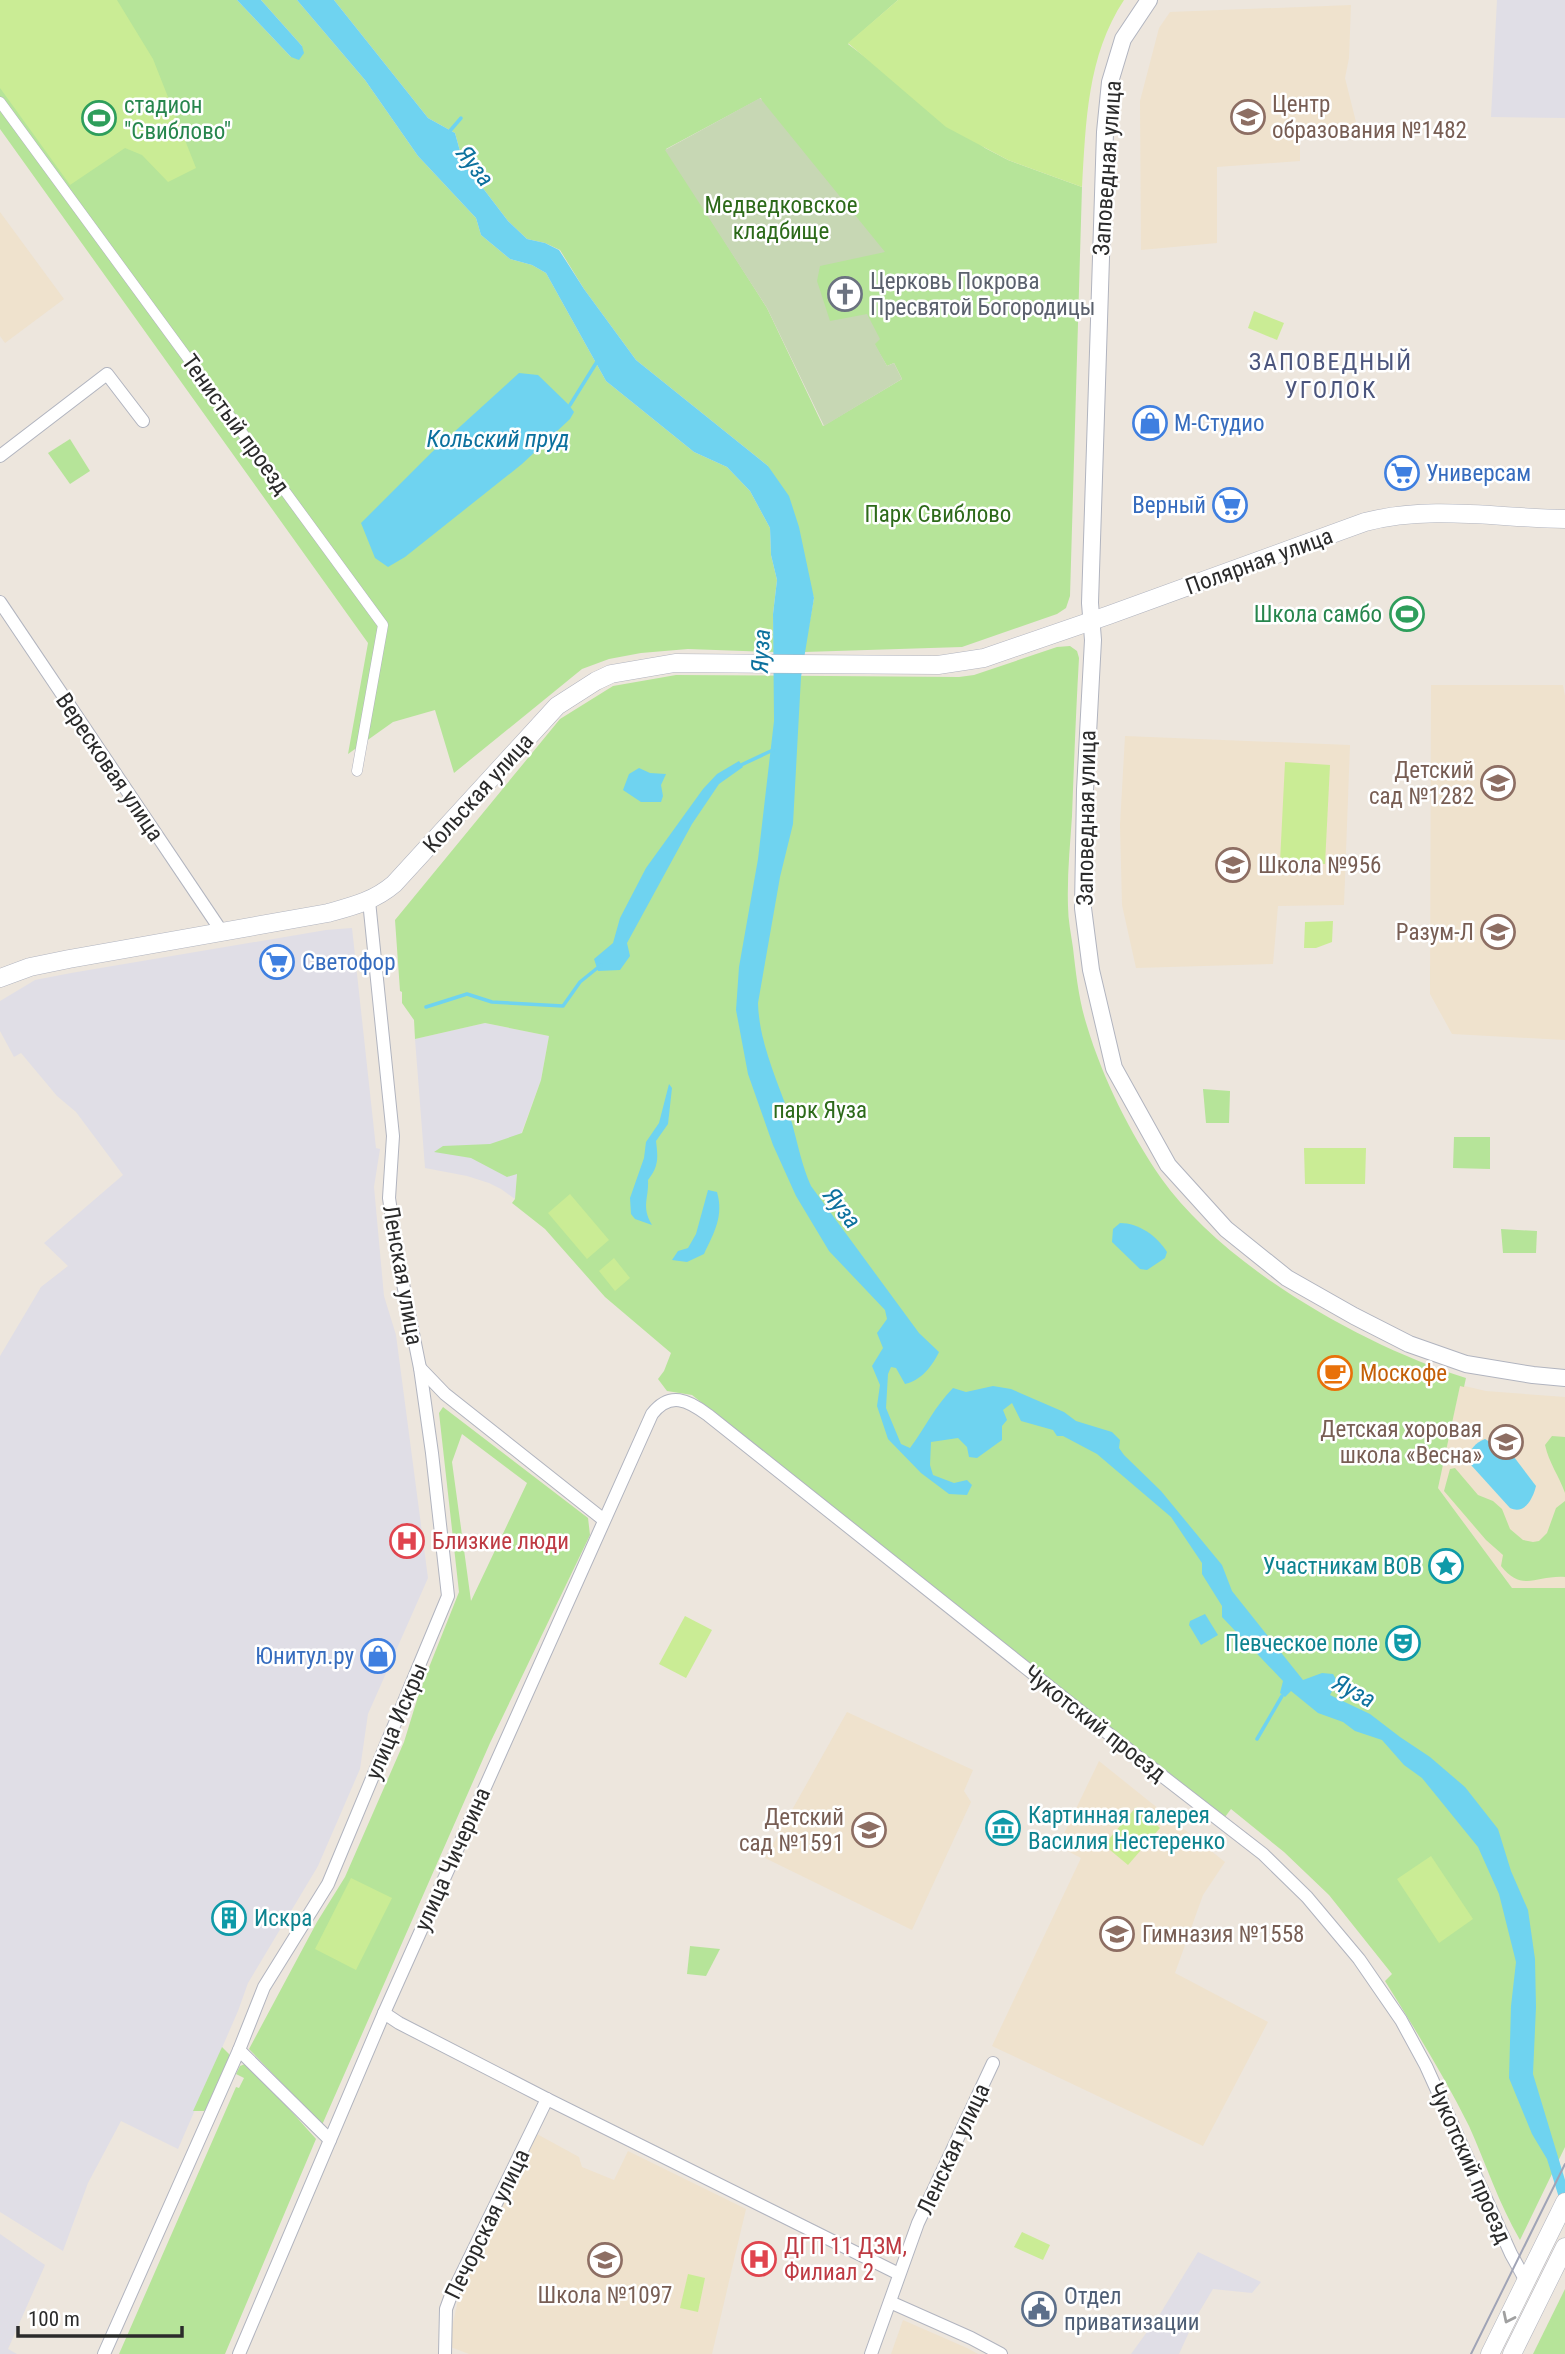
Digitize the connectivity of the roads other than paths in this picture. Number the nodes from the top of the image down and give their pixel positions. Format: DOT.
graph roads {
  1 [pos="1149,0"];
  2 [pos="0,102"];
  3 [pos="143,421"];
  4 [pos="0,456"];
  5 [pos="1565,519"];
  6 [pos="0,602"];
  7 [pos="1091,621"];
  8 [pos="961,662"];
  9 [pos="357,771"];
  10 [pos="369,901"];
  11 [pos="222,932"];
  12 [pos="0,978"];
  13 [pos="420,1368"];
  14 [pos="1565,1378"];
  15 [pos="696,1406"];
  16 [pos="604,1520"];
  17 [pos="384,2013"];
  18 [pos="239,2050"];
  19 [pos="993,2063"];
  20 [pos="547,2099"];
  21 [pos="330,2140"];
  22 [pos="1565,2202"];
  23 [pos="1565,2247"];
  24 [pos="899,2274"];
  25 [pos="1529,2274"];
  26 [pos="890,2302"];
  27 [pos="104,2354"];
  28 [pos="239,2354"];
  29 [pos="445,2354"];
  30 [pos="871,2354"];
  31 [pos="1001,2354"];
  32 [pos="1490,2354"];
  33 [pos="1512,2354"];
  1 -- 7 [label="street, Заповедная улица"];
  2 -- 9 [label="street, Тенистый проезд"];
  3 -- 4 [label="street"];
  5 -- 7 [label="main road, Полярная улица"];
  6 -- 11 [label="street, Вересковая улица"];
  7 -- 8 [label="main road, Полярная улица"];
  7 -- 14 [label="street, Заповедная улица"];
  8 -- 10 [label="main road, Кольская улица"];
  10 -- 11 [label="main road, Кольская улица"];
  10 -- 13 [label="street, Ленская улица"];
  11 -- 12 [label="main road, Кольская улица"];
  13 -- 16 [label="street, Ленская улица"];
  13 -- 18 [label="street, улица Искры"];
  15 -- 16 [label="street, улица Чичерина"];
  15 -- 25 [label="street, Чукотский проезд"];
  16 -- 17 [label="street, улица Чичерина"];
  17 -- 20 [label="street"];
  17 -- 21 [label="street, улица Чичерина"];
  18 -- 21 [label="street"];
  18 -- 27 [label="street, улица Искры"];
  19 -- 24 [label="street, Ленская улица"];
  20 -- 24 [label="street"];
  20 -- 29 [label="street, Печорская улица"];
  21 -- 28 [label="street, улица Чичерина"];
  22 -- 25 [label="main road"];
  23 -- 33 [label="main road"];
  24 -- 26 [label="street, Ленская улица"];
  25 -- 32 [label="main road, one-way"];
  26 -- 30 [label="street, Ленская улица"];
  26 -- 31 [label="street"];
}
